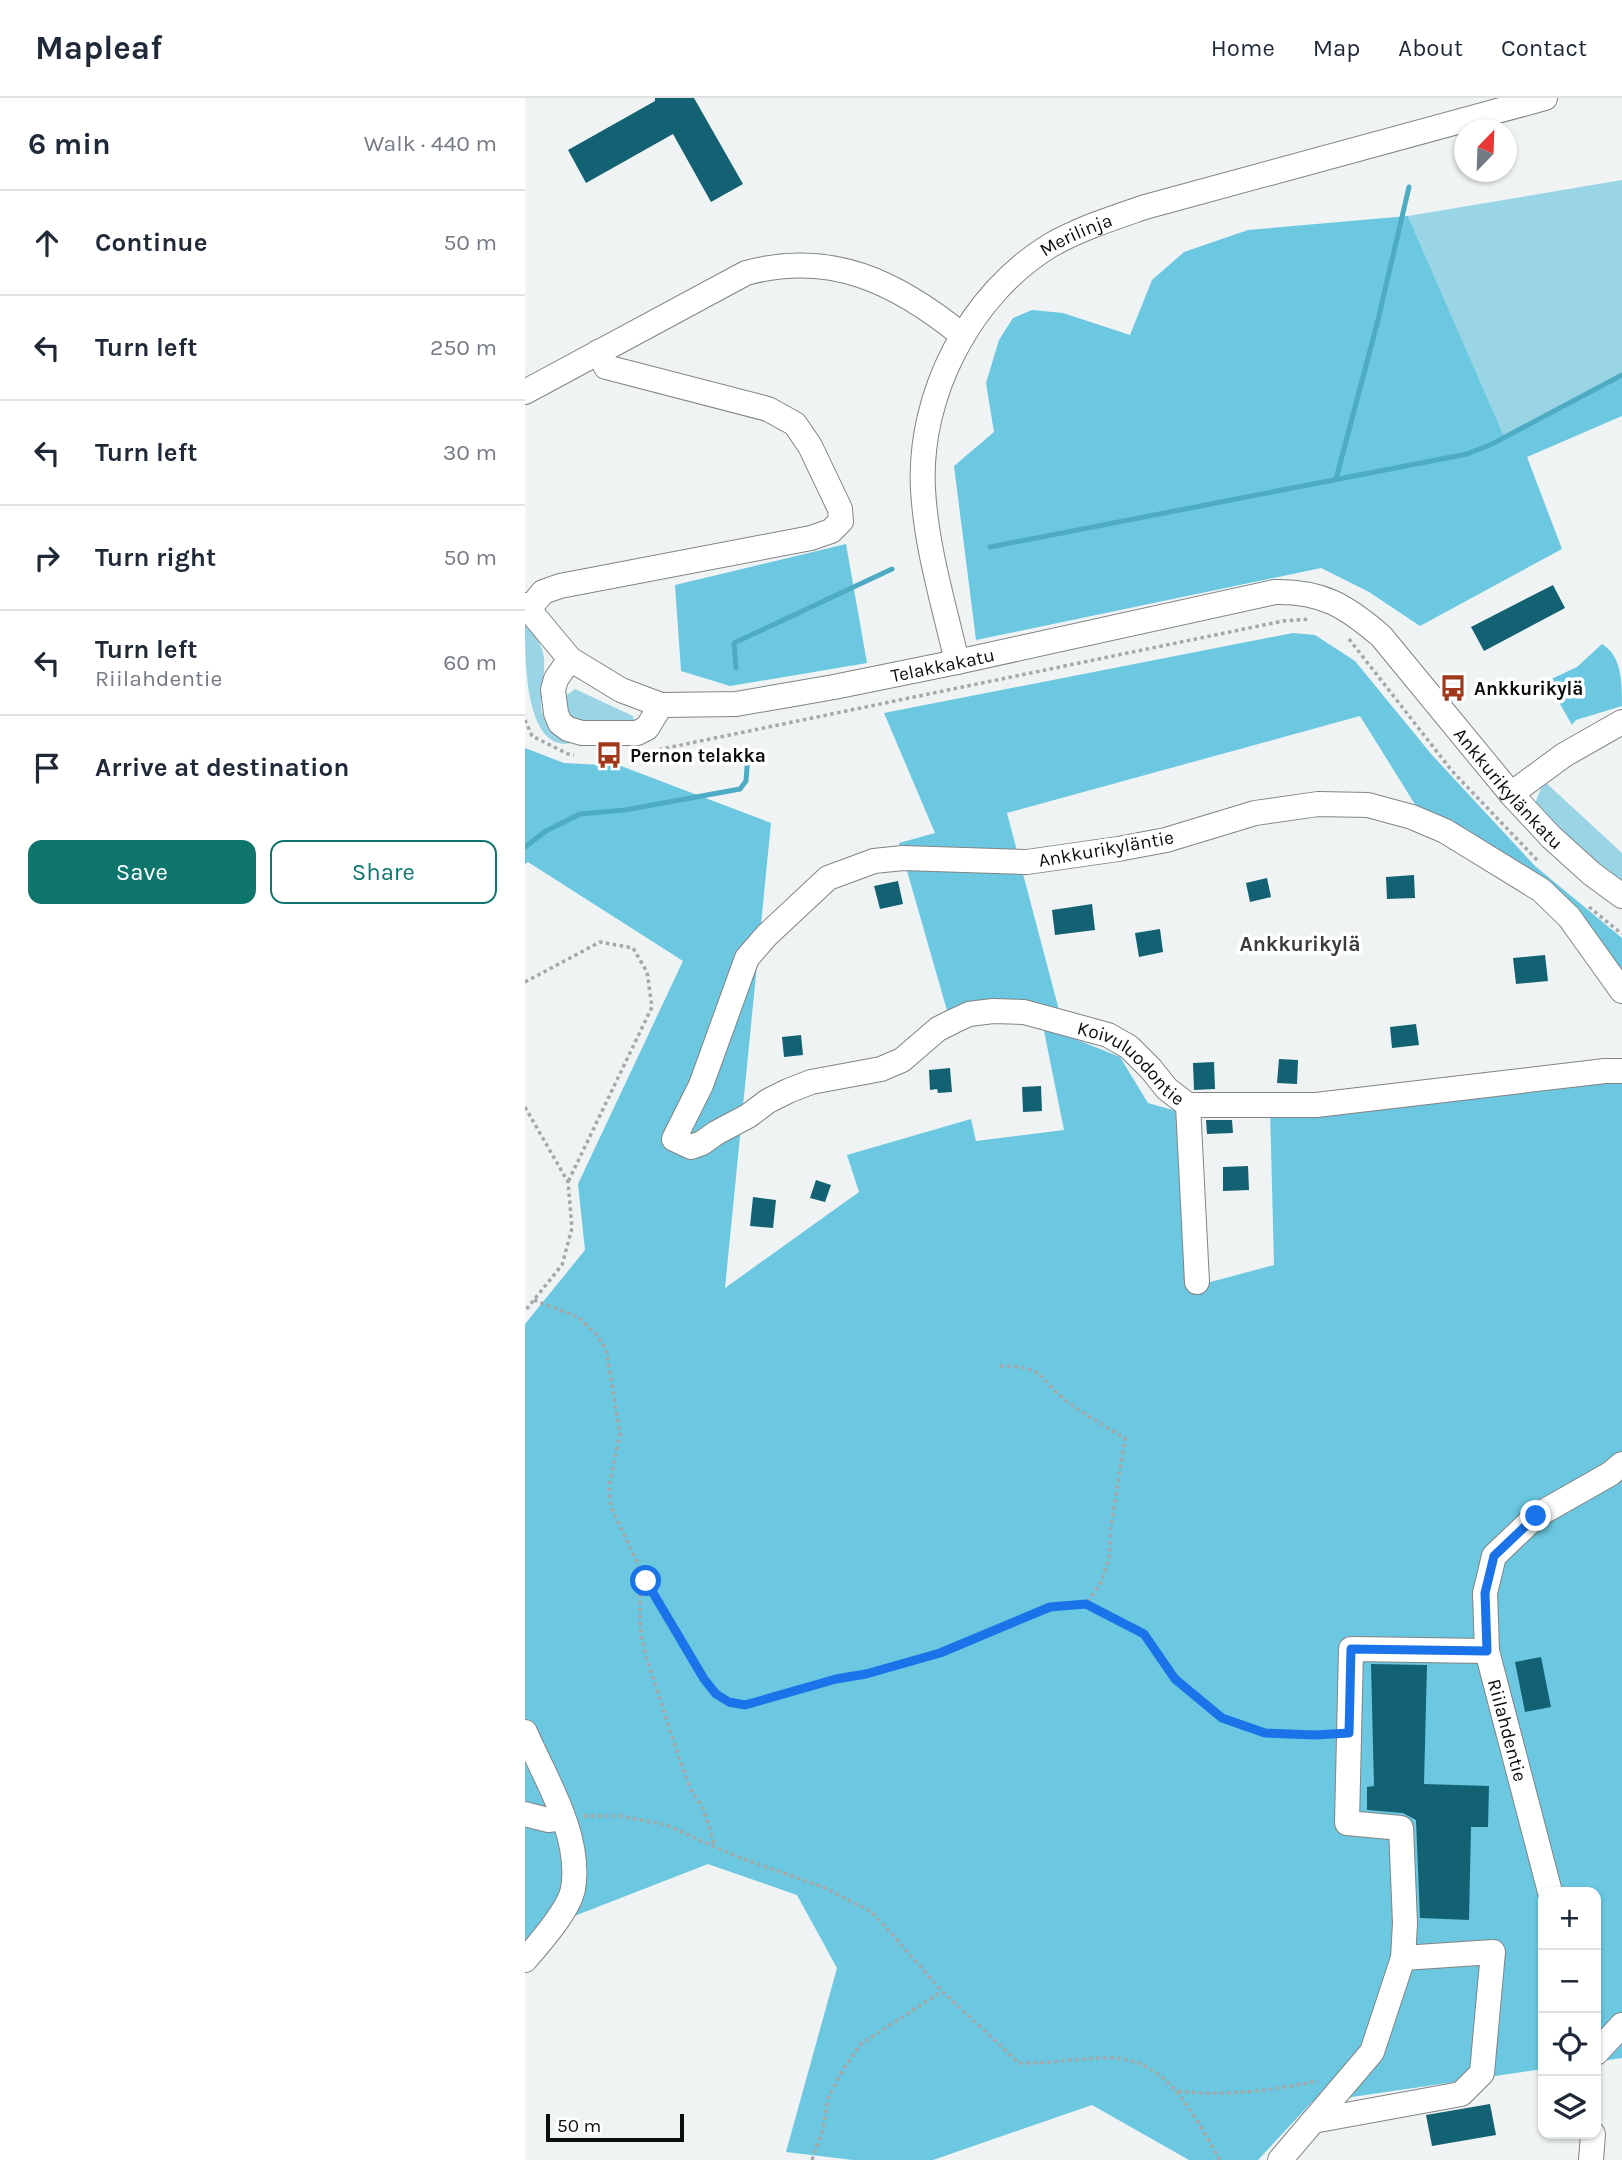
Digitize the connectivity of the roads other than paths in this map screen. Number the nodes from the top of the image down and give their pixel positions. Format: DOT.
graph roads {
  1 [pos="1545,98"];
  2 [pos="963,336"];
  3 [pos="598,352"];
  4 [pos="525,392"];
  5 [pos="527,607"];
  6 [pos="1381,636"];
  7 [pos="570,659"];
  8 [pos="957,662"];
  9 [pos="661,705"];
  10 [pos="1622,722"];
  11 [pos="1511,794"];
  12 [pos="1622,896"];
  13 [pos="1622,991"];
  14 [pos="1622,1072"];
  15 [pos="1188,1105"];
  16 [pos="674,1139"];
  17 [pos="1197,1282"];
  18 [pos="1622,1464"];
  19 [pos="1487,1651"];
  20 [pos="525,1732"];
  21 [pos="525,1814"];
  22 [pos="563,1818"];
  23 [pos="1549,1887"];
  24 [pos="1403,1958"];
  25 [pos="525,1960"];
  26 [pos="1622,2025"];
  27 [pos="1601,2048"];
  28 [pos="1313,2121"];
  29 [pos="1593,2139"];
  30 [pos="1280,2160"];
  31 [pos="1591,2160"];
  1 -- 2 [label="street, Merilinja"];
  2 -- 3 [label="street"];
  2 -- 8 [label="street, Merilinja"];
  3 -- 4 [label="street"];
  3 -- 5 [label="street"];
  5 -- 7 [label="street, Telakkakatu"];
  6 -- 8 [label="street, Telakkakatu"];
  6 -- 11 [label="street, Ankkurikylänkatu"];
  7 -- 9 [label="street, Telakkakatu"];
  7 -- 9 [label="street"];
  8 -- 9 [label="street, Telakkakatu"];
  10 -- 11 [label="street"];
  11 -- 12 [label="street, Ankkurikylänkatu"];
  13 -- 16 [label="street, Ankkurikyläntie"];
  14 -- 15 [label="street, Koivuluodontie"];
  15 -- 16 [label="street, Koivuluodontie"];
  15 -- 17 [label="street"];
  18 -- 19 [label="street, Riilahdentie"];
  19 -- 23 [label="street, Riilahdentie"];
  19 -- 24 [label="street"];
  20 -- 22 [label="street"];
  21 -- 22 [label="street"];
  22 -- 25 [label="street"];
  24 -- 28 [label="street"];
  24 -- 28 [label="street"];
  26 -- 27 [label="street"];
  28 -- 30 [label="street"];
  29 -- 31 [label="street"];
}
